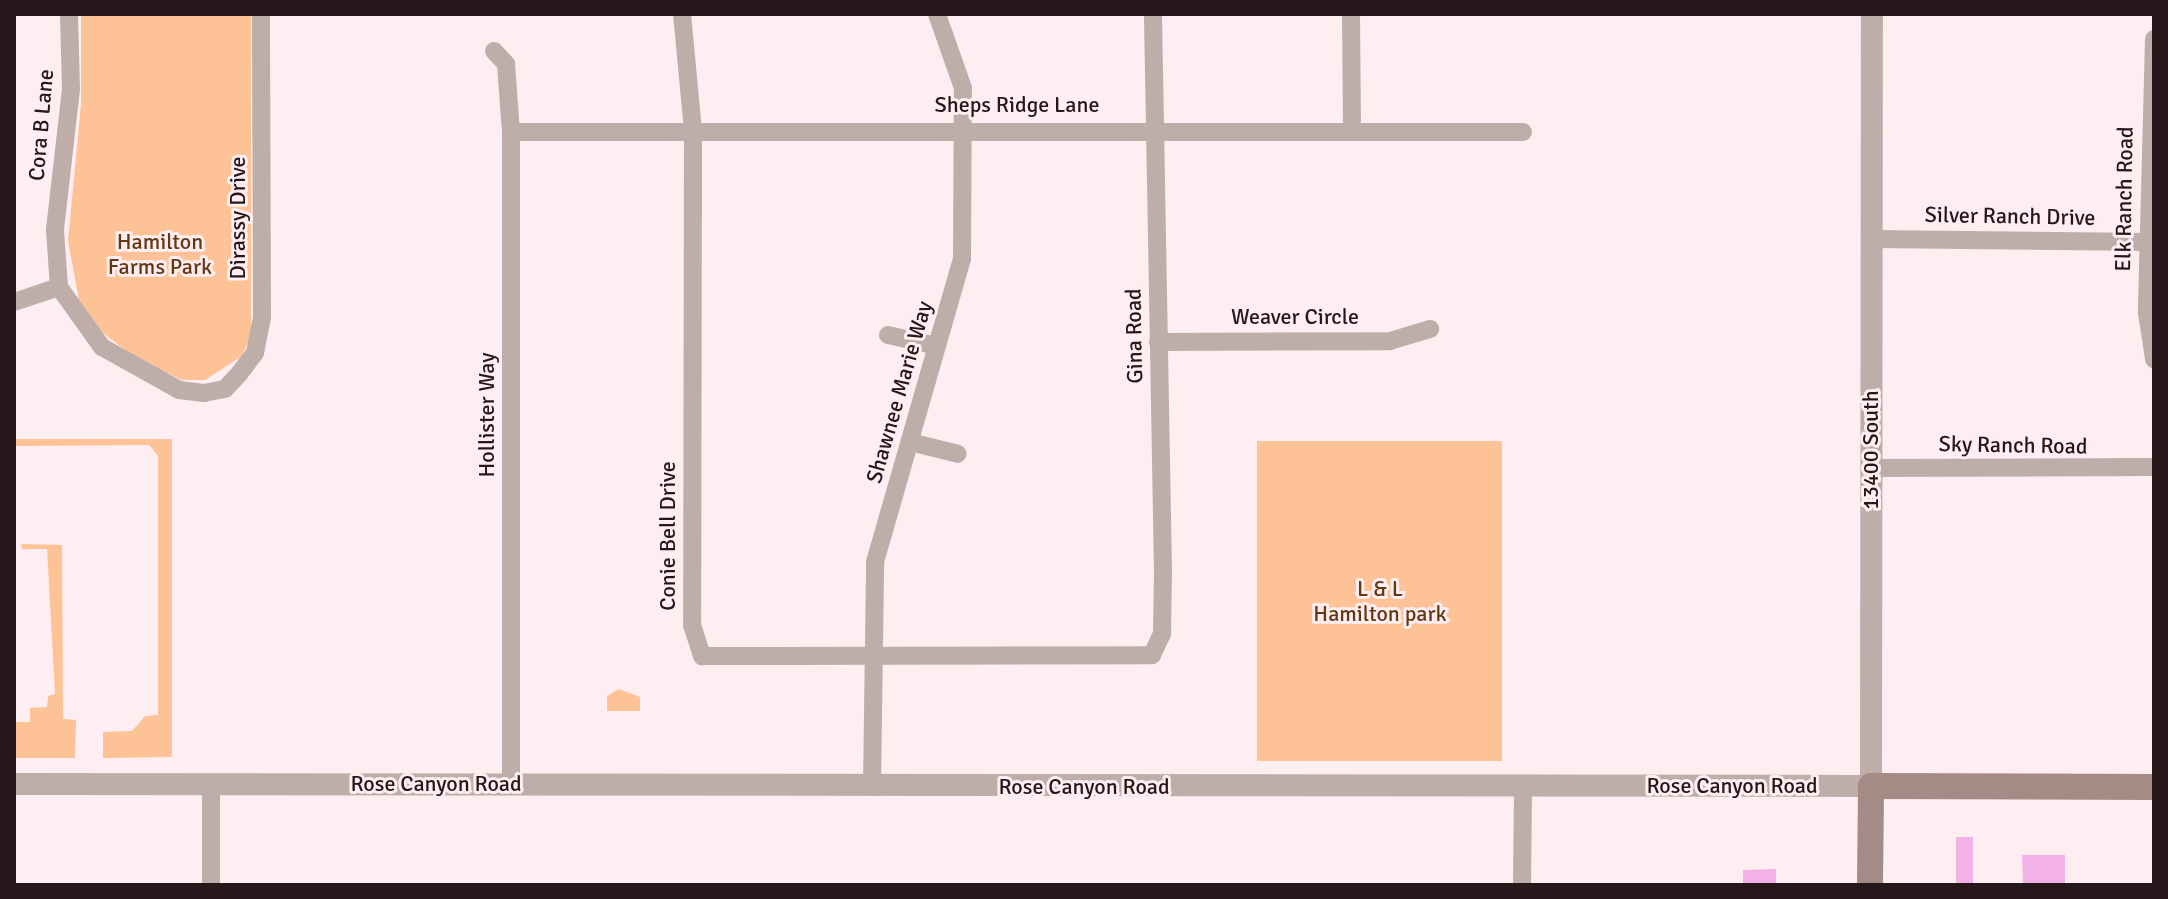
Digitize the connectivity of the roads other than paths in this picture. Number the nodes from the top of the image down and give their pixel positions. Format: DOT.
graph roads {
  1 [pos="69,14"];
  2 [pos="261,14"];
  3 [pos="682,14"];
  4 [pos="937,14"];
  5 [pos="1153,14"];
  6 [pos="1351,14"];
  7 [pos="1872,14"];
  8 [pos="2154,39"];
  9 [pos="494,51"];
  10 [pos="965,129"];
  11 [pos="1155,129"];
  12 [pos="1352,129"];
  13 [pos="693,130"];
  14 [pos="511,132"];
  15 [pos="1523,132"];
  16 [pos="1872,239"];
  17 [pos="2148,242"];
  18 [pos="59,287"];
  19 [pos="14,302"];
  20 [pos="1430,329"];
  21 [pos="888,335"];
  22 [pos="1158,342"];
  23 [pos="937,346"];
  24 [pos="2154,359"];
  25 [pos="910,442"];
  26 [pos="958,454"];
  27 [pos="2154,467"];
  28 [pos="1871,468"];
  29 [pos="873,651"];
  30 [pos="1152,655"];
  31 [pos="511,783"];
  32 [pos="14,784"];
  33 [pos="211,785"];
  34 [pos="1523,786"];
  35 [pos="1871,786"];
  36 [pos="872,787"];
  37 [pos="2154,787"];
  38 [pos="211,885"];
  39 [pos="1522,885"];
  40 [pos="1870,885"];
  1 -- 18 [label="street, Cora B Lane"];
  2 -- 18 [label="street, Dirassy Drive"];
  3 -- 13 [label="street, Conie Bell Drive"];
  4 -- 10 [label="street, Shawnee Marie Way"];
  5 -- 11 [label="street, Gina Road"];
  6 -- 12 [label="street"];
  7 -- 16 [label="street, 13400 South"];
  8 -- 17 [label="street, Elk Ranch Road"];
  9 -- 14 [label="street, Hollister Way"];
  10 -- 11 [label="street, Sheps Ridge Lane"];
  10 -- 13 [label="street, Sheps Ridge Lane"];
  10 -- 23 [label="street, Shawnee Marie Way"];
  11 -- 12 [label="street, Sheps Ridge Lane"];
  11 -- 22 [label="street, Gina Road"];
  12 -- 15 [label="street, Sheps Ridge Lane"];
  13 -- 14 [label="street, Sheps Ridge Lane"];
  13 -- 29 [label="street, Conie Bell Drive"];
  14 -- 31 [label="street, Hollister Way"];
  16 -- 17 [label="street, Silver Ranch Drive"];
  16 -- 28 [label="street, 13400 South"];
  17 -- 24 [label="street, Elk Ranch Road"];
  18 -- 19 [label="street"];
  20 -- 22 [label="street, Weaver Circle"];
  21 -- 23 [label="street"];
  22 -- 30 [label="street, Gina Road"];
  23 -- 25 [label="street, Shawnee Marie Way"];
  25 -- 26 [label="street"];
  25 -- 29 [label="street, Shawnee Marie Way"];
  27 -- 28 [label="street, Sky Ranch Road"];
  28 -- 35 [label="street, 13400 South"];
  29 -- 30 [label="street, Conie Bell Drive"];
  29 -- 36 [label="street, Shawnee Marie Way"];
  31 -- 33 [label="street, Rose Canyon Road"];
  31 -- 36 [label="street, Rose Canyon Road"];
  32 -- 33 [label="street, Rose Canyon Road"];
  33 -- 38 [label="street"];
  34 -- 35 [label="street, Rose Canyon Road"];
  34 -- 36 [label="street, Rose Canyon Road"];
  34 -- 39 [label="street"];
  35 -- 37 [label="main road, Rose Canyon Road"];
  35 -- 40 [label="main road, 13400 South"];
}
